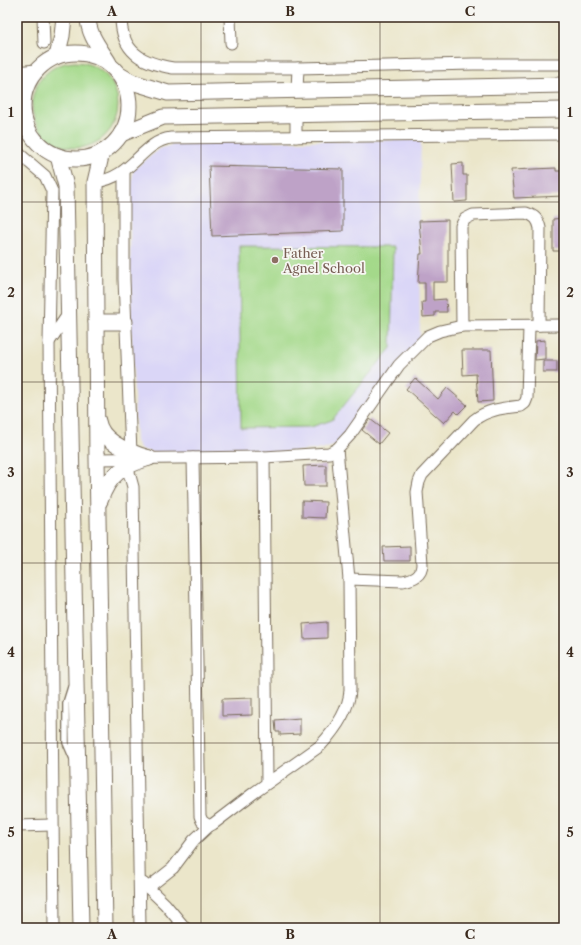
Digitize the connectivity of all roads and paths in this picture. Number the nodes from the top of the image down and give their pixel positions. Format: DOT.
graph roads {
  1 [pos="43,17"];
  2 [pos="64,17"];
  3 [pos="88,17"];
  4 [pos="121,17"];
  5 [pos="230,17"];
  6 [pos="44,43"];
  7 [pos="231,43"];
  8 [pos="57,56"];
  9 [pos="109,63"];
  10 [pos="564,64"];
  11 [pos="298,68"];
  12 [pos="36,70"];
  13 [pos="17,72"];
  14 [pos="120,75"];
  15 [pos="22,86"];
  16 [pos="564,86"];
  17 [pos="297,90"];
  18 [pos="564,110"];
  19 [pos="296,115"];
  20 [pos="17,133"];
  21 [pos="121,134"];
  22 [pos="564,134"];
  23 [pos="296,137"];
  24 [pos="38,144"];
  25 [pos="17,152"];
  26 [pos="102,152"];
  27 [pos="58,156"];
  28 [pos="124,172"];
  29 [pos="96,182"];
  30 [pos="69,313"];
  31 [pos="96,322"];
  32 [pos="125,322"];
  33 [pos="564,325"];
  34 [pos="462,326"];
  35 [pos="534,326"];
  36 [pos="49,342"];
  37 [pos="97,412"];
  38 [pos="337,449"];
  39 [pos="264,457"];
  40 [pos="149,458"];
  41 [pos="193,458"];
  42 [pos="97,459"];
  43 [pos="129,459"];
  44 [pos="98,508"];
  45 [pos="349,579"];
  46 [pos="267,783"];
  47 [pos="52,825"];
  48 [pos="17,826"];
  49 [pos="209,826"];
  50 [pos="138,880"];
  51 [pos="149,887"];
  52 [pos="54,928"];
  53 [pos="81,928"];
  54 [pos="105,928"];
  55 [pos="140,928"];
  56 [pos="185,928"];
  1 -- 6 [label="street"];
  2 -- 8 [label="street"];
  3 -- 9 [label="street"];
  4 -- 11 [label="street"];
  5 -- 7 [label="street"];
  8 -- 9 [label="street"];
  8 -- 12 [label="street"];
  9 -- 14 [label="street"];
  10 -- 11 [label="street"];
  11 -- 17 [label="street"];
  12 -- 13 [label="street"];
  12 -- 15 [label="street"];
  14 -- 17 [label="street"];
  14 -- 21 [label="street"];
  15 -- 24 [label="street"];
  16 -- 17 [label="street"];
  18 -- 19 [label="street"];
  19 -- 21 [label="street"];
  19 -- 23 [label="street"];
  20 -- 24 [label="street"];
  21 -- 26 [label="street"];
  22 -- 23 [label="street"];
  23 -- 28 [label="street"];
  24 -- 27 [label="street"];
  25 -- 36 [label="street"];
  26 -- 27 [label="street"];
  26 -- 29 [label="street"];
  27 -- 30 [label="street"];
  28 -- 29 [label="street"];
  28 -- 32 [label="street"];
  29 -- 31 [label="street"];
  30 -- 36 [label="street"];
  30 -- 53 [label="street"];
  31 -- 32 [label="street"];
  31 -- 37 [label="street"];
  32 -- 43 [label="street"];
  33 -- 35 [label="street"];
  34 -- 35 [label="street"];
  34 -- 35 [label="street"];
  34 -- 38 [label="street"];
  35 -- 45 [label="street"];
  36 -- 47 [label="street"];
  37 -- 42 [label="street"];
  37 -- 43 [label="street"];
  38 -- 39 [label="street"];
  38 -- 45 [label="street"];
  39 -- 41 [label="street"];
  39 -- 46 [label="street"];
  40 -- 41 [label="street"];
  40 -- 42 [label="street"];
  40 -- 43 [label="street"];
  41 -- 49 [label="street"];
  42 -- 44 [label="street"];
  43 -- 44 [label="street"];
  43 -- 50 [label="street"];
  44 -- 54 [label="street"];
  45 -- 46 [label="street"];
  46 -- 49 [label="street"];
  47 -- 48 [label="street"];
  47 -- 52 [label="street"];
  49 -- 51 [label="street"];
  50 -- 51 [label="street"];
  50 -- 55 [label="street"];
  51 -- 56 [label="street"];
}
